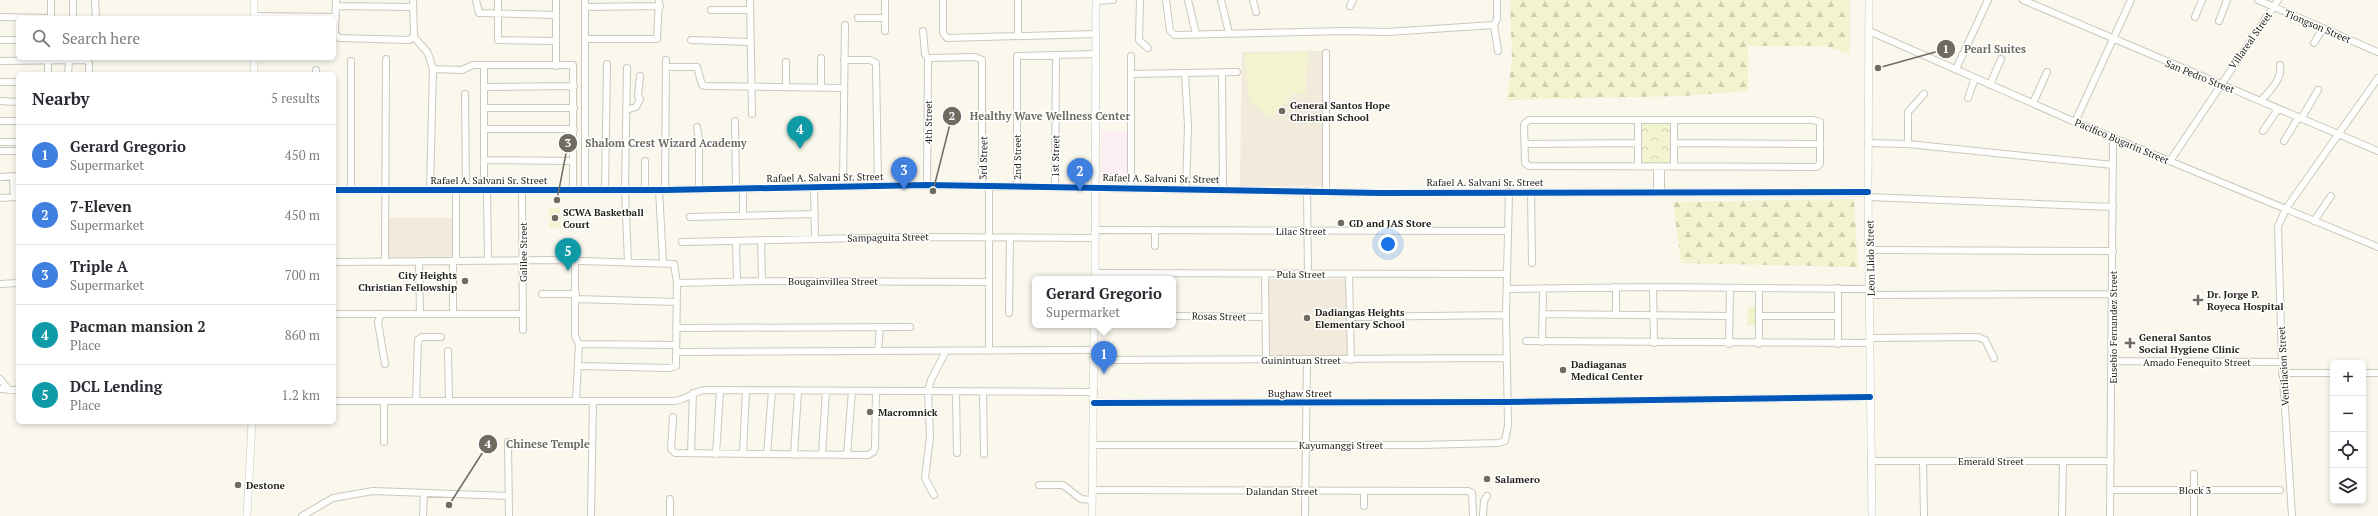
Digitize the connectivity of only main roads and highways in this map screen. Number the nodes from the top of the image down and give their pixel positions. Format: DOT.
graph roads {
  1 [pos="254,0"];
  2 [pos="1096,0"];
  3 [pos="1869,0"];
  4 [pos="254,16"];
  5 [pos="254,60"];
  6 [pos="254,72"];
  7 [pos="1094,276"];
  8 [pos="1094,328"];
  9 [pos="252,424"];
  10 [pos="247,516"];
  11 [pos="1092,516"];
  12 [pos="1872,516"];
  1 -- 4 [label="main road"];
  2 -- 7 [label="main road"];
  3 -- 12 [label="main road, Leon Llido Street"];
  5 -- 6 [label="main road"];
  8 -- 11 [label="main road"];
  9 -- 10 [label="main road"];
}
